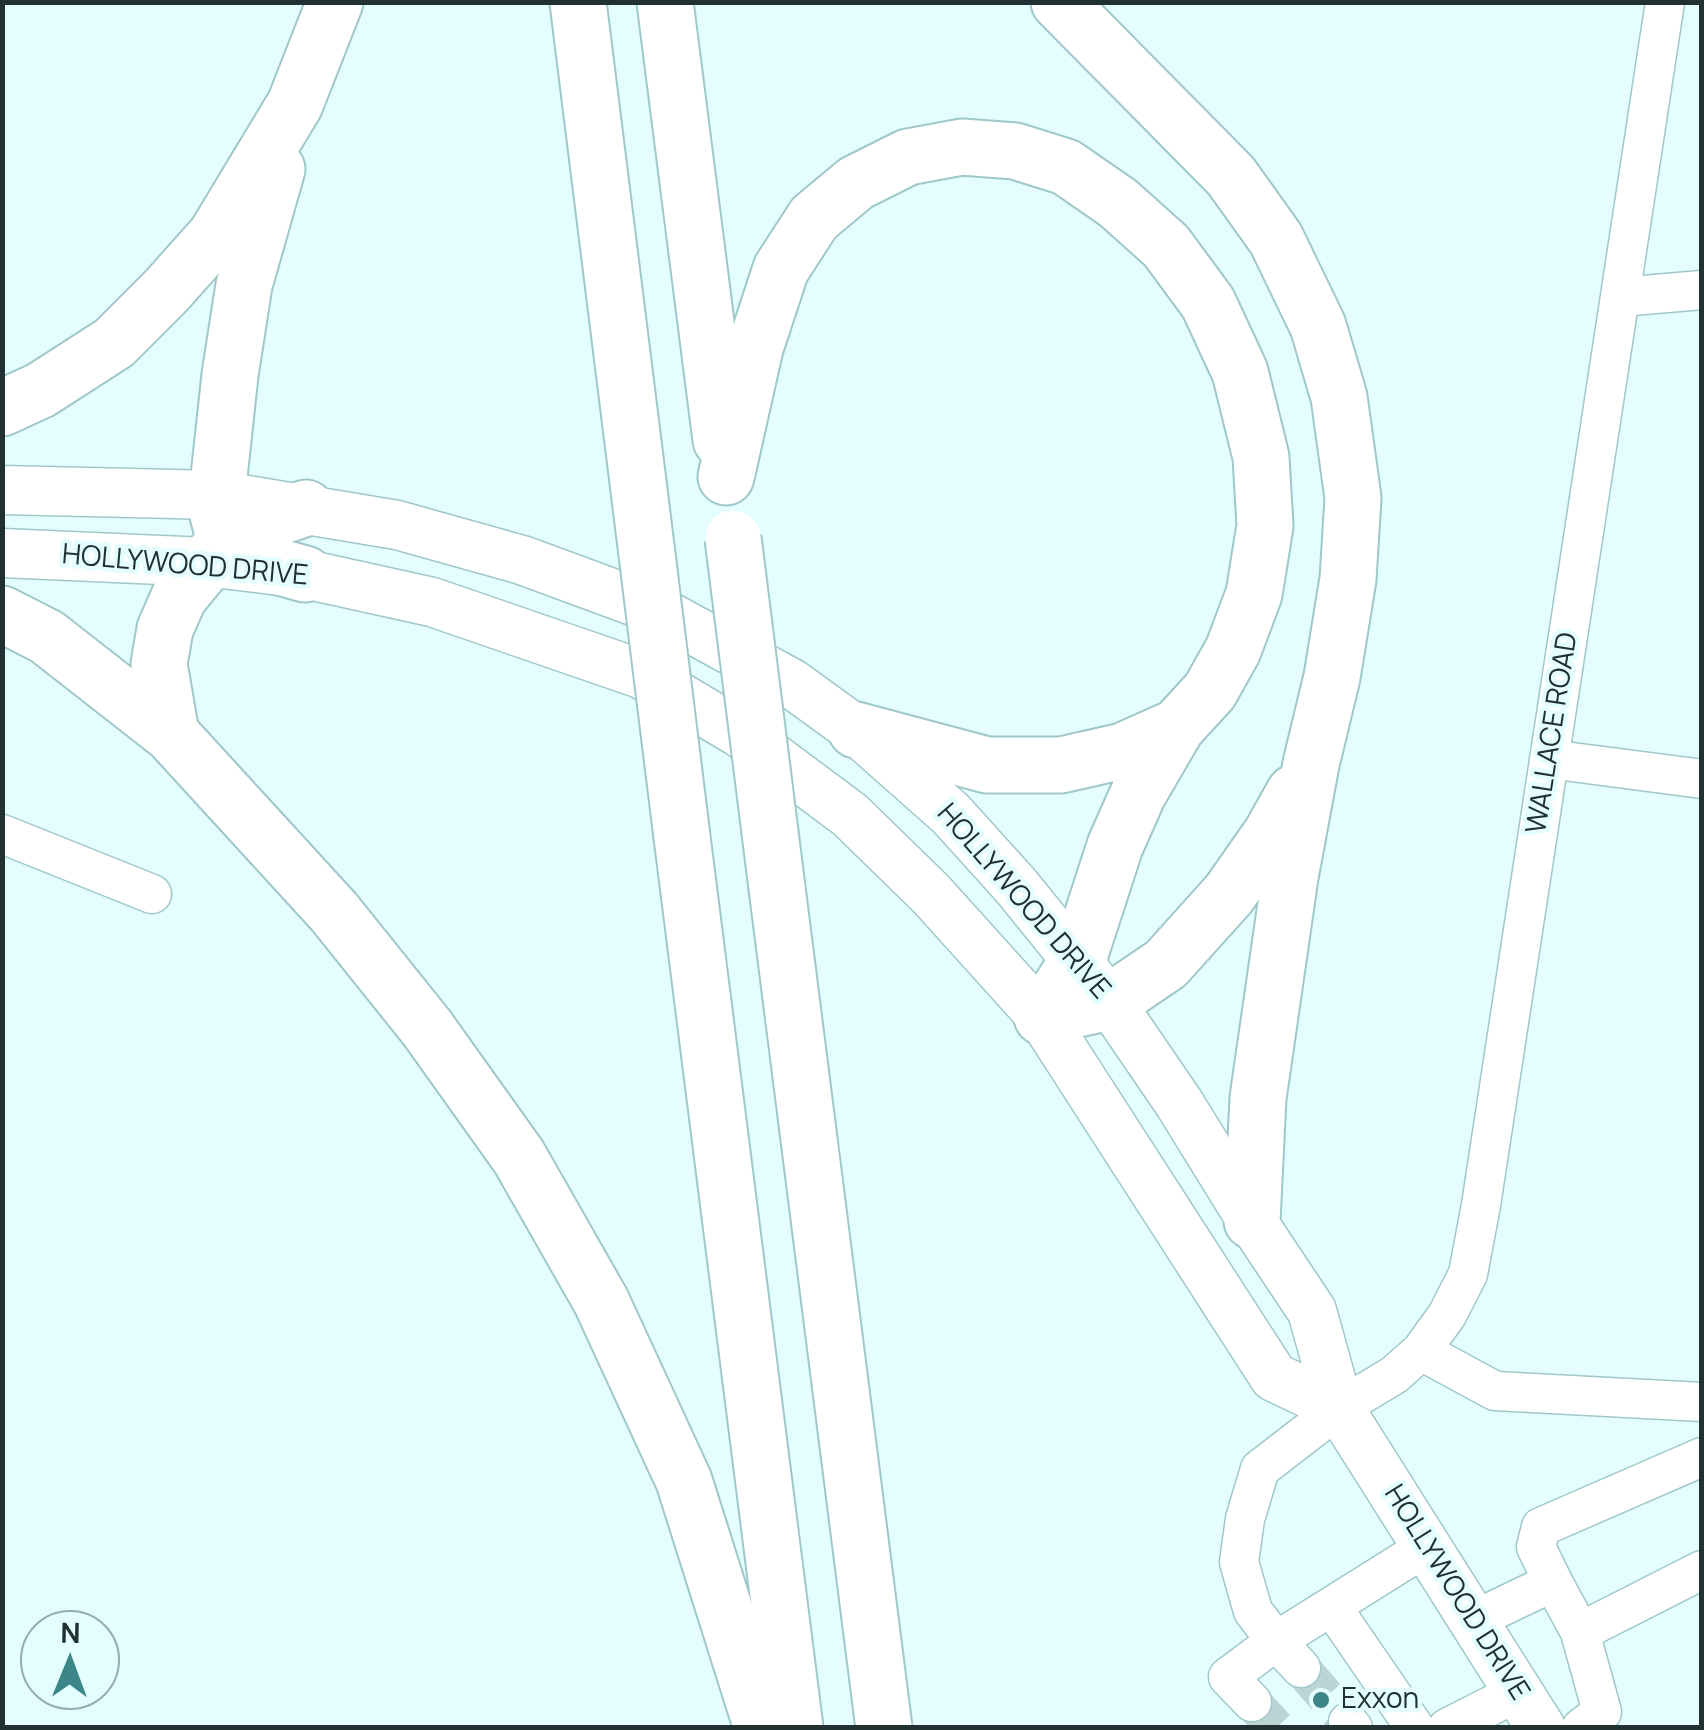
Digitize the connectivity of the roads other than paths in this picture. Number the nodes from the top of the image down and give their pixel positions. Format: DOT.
graph roads {
  1 [pos="334,2"];
  2 [pos="578,2"];
  3 [pos="665,2"];
  4 [pos="1059,2"];
  5 [pos="1665,2"];
  6 [pos="295,104"];
  7 [pos="1702,290"];
  8 [pos="1620,296"];
  9 [pos="2,408"];
  10 [pos="726,476"];
  11 [pos="2,490"];
  12 [pos="306,508"];
  13 [pos="216,533"];
  14 [pos="2,553"];
  15 [pos="305,574"];
  16 [pos="2,614"];
  17 [pos="1177,727"];
  18 [pos="856,730"];
  19 [pos="172,734"];
  20 [pos="1549,759"];
  21 [pos="1310,764"];
  22 [pos="1702,779"];
  23 [pos="2,834"];
  24 [pos="152,894"];
  25 [pos="1094,981"];
  26 [pos="1042,1017"];
  27 [pos="1252,1221"];
  28 [pos="1420,1351"];
  29 [pos="1702,1402"];
  30 [pos="1339,1408"];
  31 [pos="1702,1457"];
  32 [pos="1426,1547"];
  33 [pos="1702,1570"];
  34 [pos="1552,1582"];
  35 [pos="1332,1608"];
  36 [pos="1474,1620"];
  37 [pos="1580,1632"];
  38 [pos="1288,1654"];
  39 [pos="1252,1702"];
  40 [pos="1529,1710"];
  41 [pos="1598,1722"];
  42 [pos="762,1728"];
  43 [pos="795,1728"];
  44 [pos="884,1728"];
  45 [pos="1416,1728"];
  46 [pos="1447,1728"];
  1 -- 6 [label="highway"];
  2 -- 43 [label="highway, bridge"];
  3 -- 10 [label="highway"];
  4 -- 21 [label="highway"];
  5 -- 8 [label="street, WALLACE ROAD"];
  6 -- 9 [label="highway"];
  6 -- 13 [label="highway"];
  7 -- 8 [label="street"];
  8 -- 20 [label="street, WALLACE ROAD"];
  10 -- 17 [label="highway"];
  10 -- 44 [label="highway, bridge"];
  11 -- 13 [label="main road"];
  12 -- 13 [label="highway"];
  12 -- 18 [label="main road, HOLLYWOOD DRIVE"];
  13 -- 14 [label="main road, HOLLYWOOD DRIVE"];
  13 -- 15 [label="highway"];
  13 -- 19 [label="highway"];
  15 -- 26 [label="main road, HOLLYWOOD DRIVE"];
  16 -- 19 [label="highway"];
  17 -- 18 [label="highway"];
  17 -- 25 [label="highway"];
  18 -- 25 [label="main road, HOLLYWOOD DRIVE"];
  19 -- 42 [label="highway"];
  20 -- 22 [label="street"];
  20 -- 28 [label="street, WALLACE ROAD"];
  21 -- 25 [label="highway"];
  21 -- 27 [label="highway"];
  23 -- 24 [label="street"];
  25 -- 26 [label="highway"];
  25 -- 27 [label="main road, HOLLYWOOD DRIVE"];
  26 -- 30 [label="main road, HOLLYWOOD DRIVE"];
  27 -- 30 [label="main road, HOLLYWOOD DRIVE"];
  28 -- 29 [label="street"];
  28 -- 30 [label="street, WALLACE ROAD"];
  30 -- 32 [label="main road, HOLLYWOOD DRIVE"];
  30 -- 38 [label="street, WALLACE ROAD"];
  31 -- 34 [label="street"];
  32 -- 35 [label="street"];
  32 -- 36 [label="main road, HOLLYWOOD DRIVE"];
  33 -- 37 [label="street"];
  34 -- 36 [label="street"];
  34 -- 37 [label="street"];
  35 -- 38 [label="street"];
  35 -- 45 [label="street"];
  36 -- 40 [label="main road, HOLLYWOOD DRIVE"];
  37 -- 41 [label="street"];
  38 -- 39 [label="street"];
  40 -- 46 [label="street"];
}
